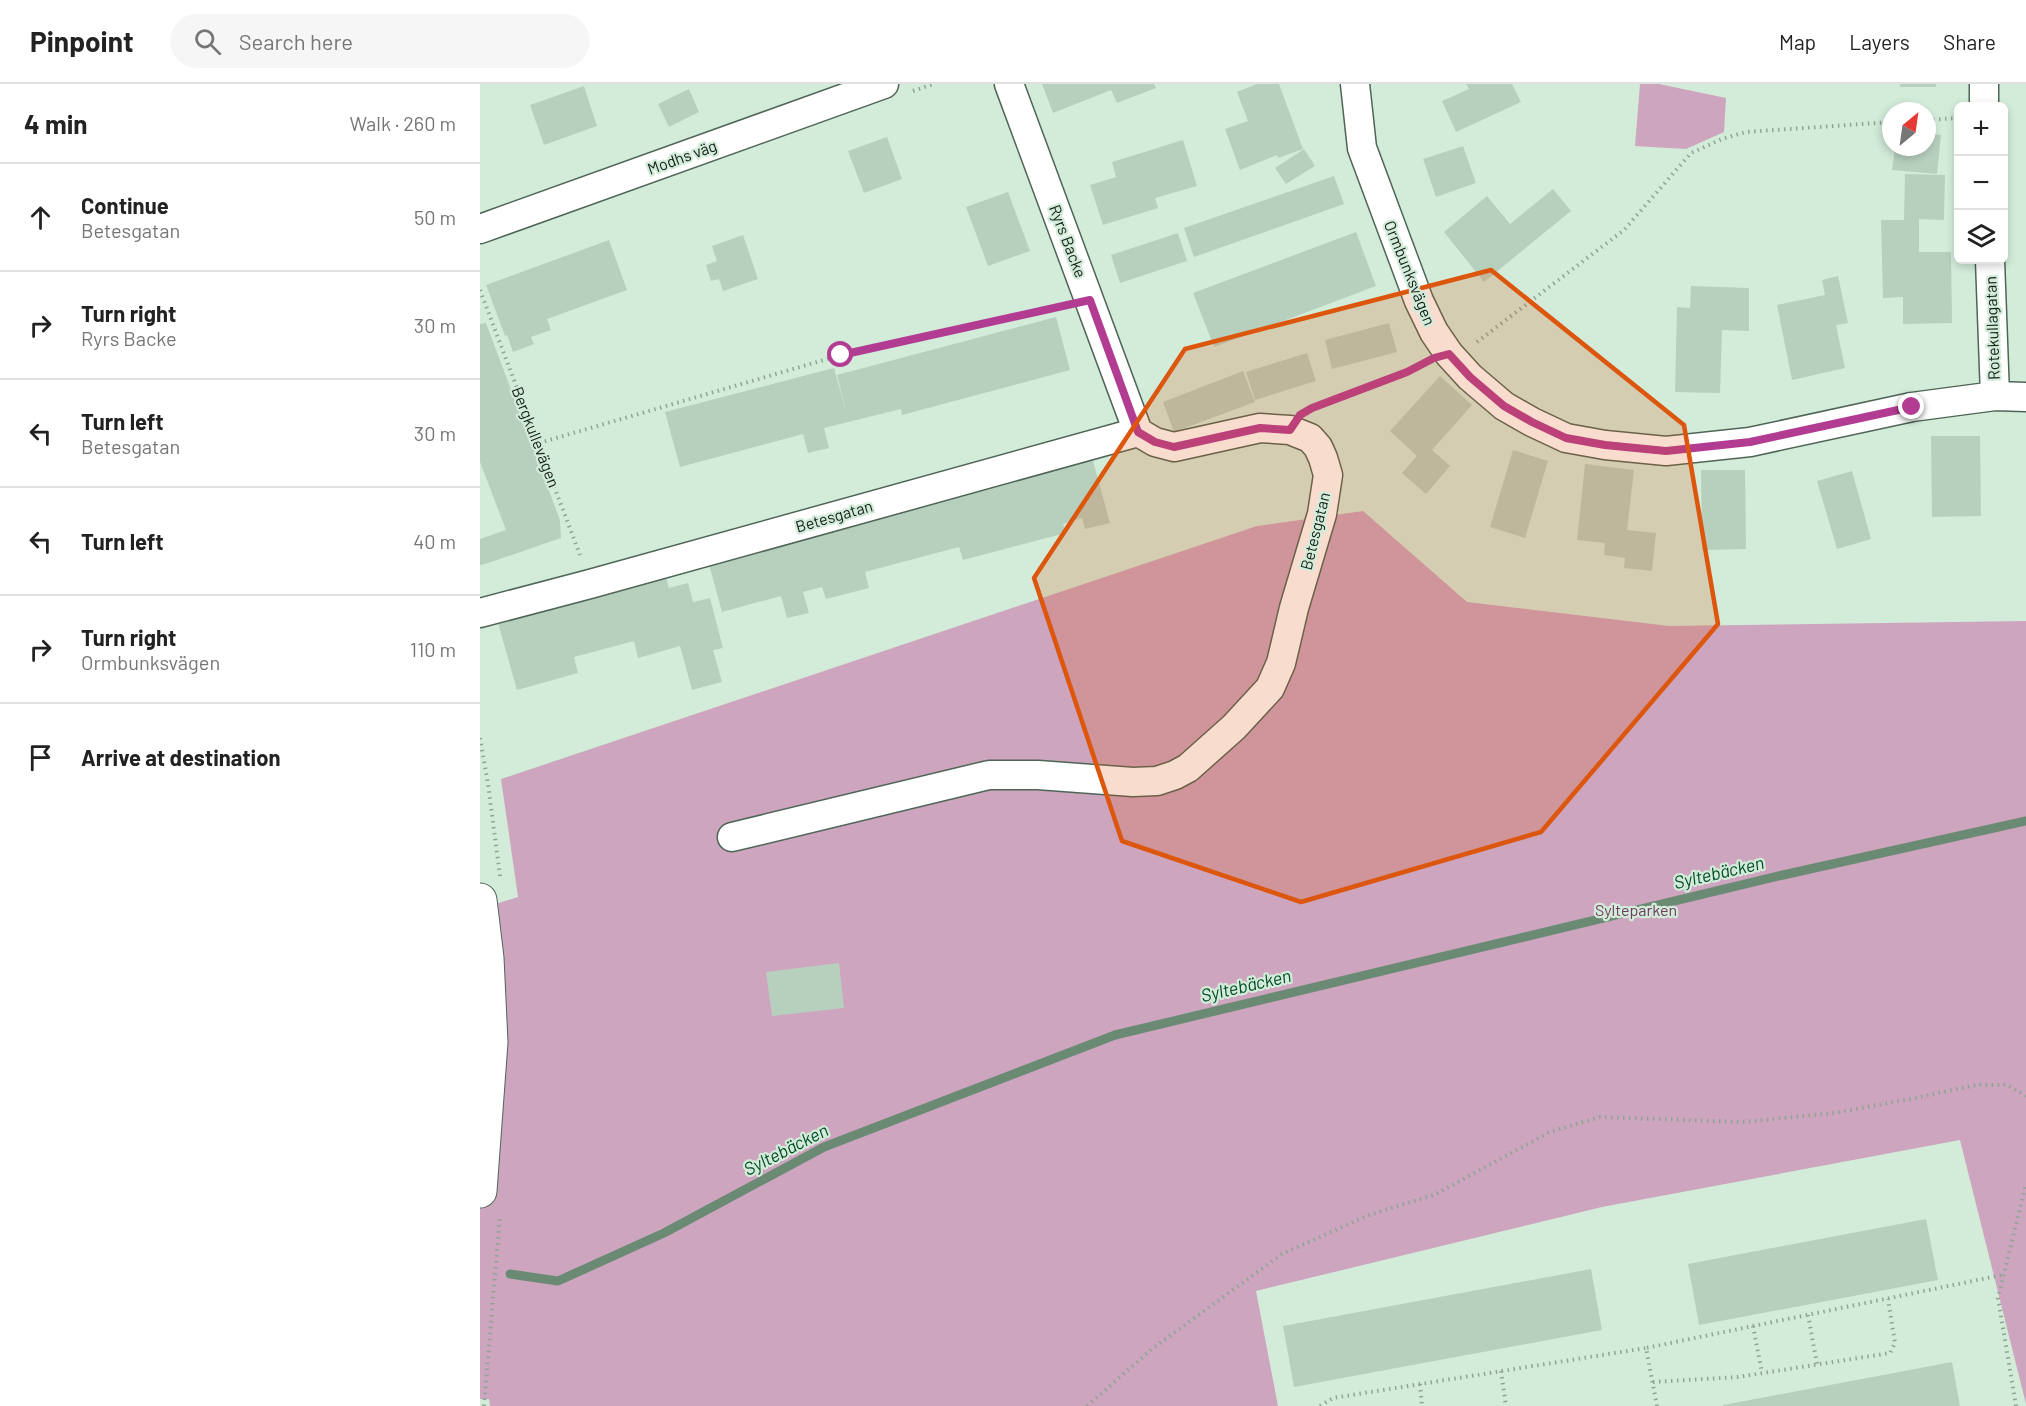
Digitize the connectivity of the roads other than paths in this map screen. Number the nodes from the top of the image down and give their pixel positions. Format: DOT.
graph roads {
  1 [pos="884,84"];
  2 [pos="1009,84"];
  3 [pos="1355,84"];
  4 [pos="1984,84"];
  5 [pos="1984,102"];
  6 [pos="480,229"];
  7 [pos="1990,264"];
  8 [pos="1995,396"];
  9 [pos="2026,397"];
  10 [pos="1138,432"];
  11 [pos="480,613"];
  12 [pos="732,837"];
  13 [pos="480,900"];
  14 [pos="480,1191"];
  1 -- 6 [label="street, Modhs väg"];
  2 -- 10 [label="street, Ryrs Backe"];
  3 -- 8 [label="street, Ormbunksvägen"];
  4 -- 5 [label="street"];
  7 -- 8 [label="street, Rotekullagatan"];
  8 -- 9 [label="street, Ormbunksvägen"];
  10 -- 11 [label="street, Betesgatan"];
  10 -- 12 [label="street, Betesgatan"];
  13 -- 14 [label="street"];
}
